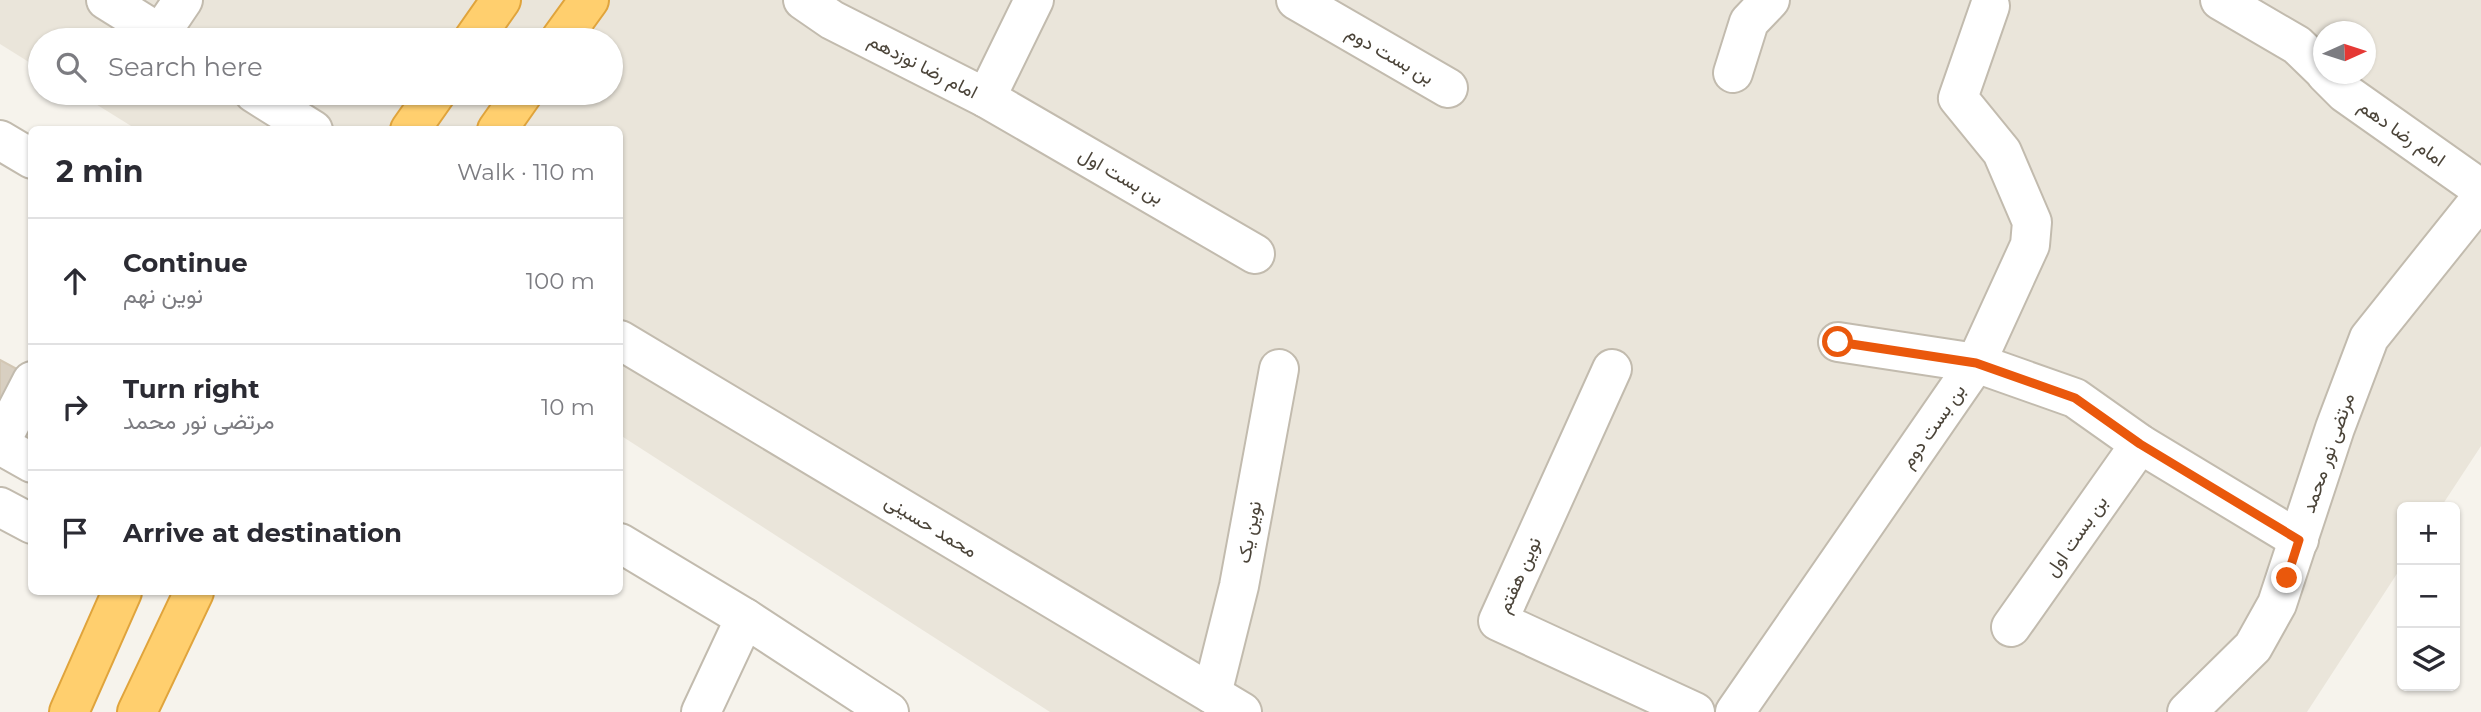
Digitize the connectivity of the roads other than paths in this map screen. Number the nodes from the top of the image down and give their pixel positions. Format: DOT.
graph roads {
  1 [pos="106,0"];
  2 [pos="183,0"];
  3 [pos="501,0"];
  4 [pos="589,0"];
  5 [pos="803,0"];
  6 [pos="1034,0"];
  7 [pos="1296,0"];
  8 [pos="1770,0"];
  9 [pos="2220,0"];
  10 [pos="1990,6"];
  11 [pos="151,28"];
  12 [pos="169,28"];
  13 [pos="481,28"];
  14 [pos="569,28"];
  15 [pos="2313,60"];
  16 [pos="1733,73"];
  17 [pos="2336,84"];
  18 [pos="1448,88"];
  19 [pos="986,98"];
  20 [pos="273,105"];
  21 [pos="428,105"];
  22 [pos="515,105"];
  23 [pos="307,126"];
  24 [pos="413,126"];
  25 [pos="500,126"];
  26 [pos="0,140"];
  27 [pos="28,157"];
  28 [pos="2481,189"];
  29 [pos="2481,198"];
  30 [pos="1255,254"];
  31 [pos="623,342"];
  32 [pos="1838,342"];
  33 [pos="1976,363"];
  34 [pos="1279,369"];
  35 [pos="1612,369"];
  36 [pos="28,389"];
  37 [pos="0,444"];
  38 [pos="2140,444"];
  39 [pos="28,461"];
  40 [pos="0,507"];
  41 [pos="28,522"];
  42 [pos="2299,540"];
  43 [pos="623,545"];
  44 [pos="121,595"];
  45 [pos="193,595"];
  46 [pos="745,618"];
  47 [pos="2011,628"];
  48 [pos="1227,703"];
  49 [pos="69,712"];
  50 [pos="137,712"];
  51 [pos="701,712"];
  52 [pos="889,712"];
  53 [pos="1696,712"];
  54 [pos="1735,712"];
  55 [pos="2187,712"];
  1 -- 11 [label="street"];
  2 -- 12 [label="street"];
  3 -- 13 [label="highway"];
  4 -- 14 [label="highway"];
  5 -- 19 [label="street, امام رضا نوزدهم"];
  6 -- 19 [label="street, امام رضا نوزدهم"];
  7 -- 18 [label="street, بن بست دوم"];
  8 -- 16 [label="street"];
  9 -- 15 [label="street, امام رضا دهم"];
  10 -- 33 [label="street, بن بست دوم"];
  17 -- 28 [label="street, امام رضا دهم"];
  19 -- 30 [label="street, بن بست اول"];
  20 -- 23 [label="street"];
  21 -- 24 [label="highway"];
  22 -- 25 [label="highway"];
  26 -- 27 [label="street"];
  29 -- 42 [label="street, مرتضی نور محمد"];
  31 -- 48 [label="street, محمد حسینی"];
  32 -- 33 [label="street"];
  33 -- 38 [label="street"];
  33 -- 54 [label="street, بن بست دوم"];
  34 -- 48 [label="street, نوین یک"];
  35 -- 53 [label="street, نوین هفتم"];
  36 -- 37 [label="street"];
  37 -- 39 [label="street"];
  38 -- 42 [label="street"];
  38 -- 47 [label="street, بن بست اول"];
  40 -- 41 [label="street"];
  42 -- 55 [label="street, مرتضی نور محمد"];
  43 -- 46 [label="street"];
  44 -- 49 [label="highway"];
  45 -- 50 [label="highway"];
  46 -- 51 [label="street"];
  46 -- 52 [label="street"];
}
